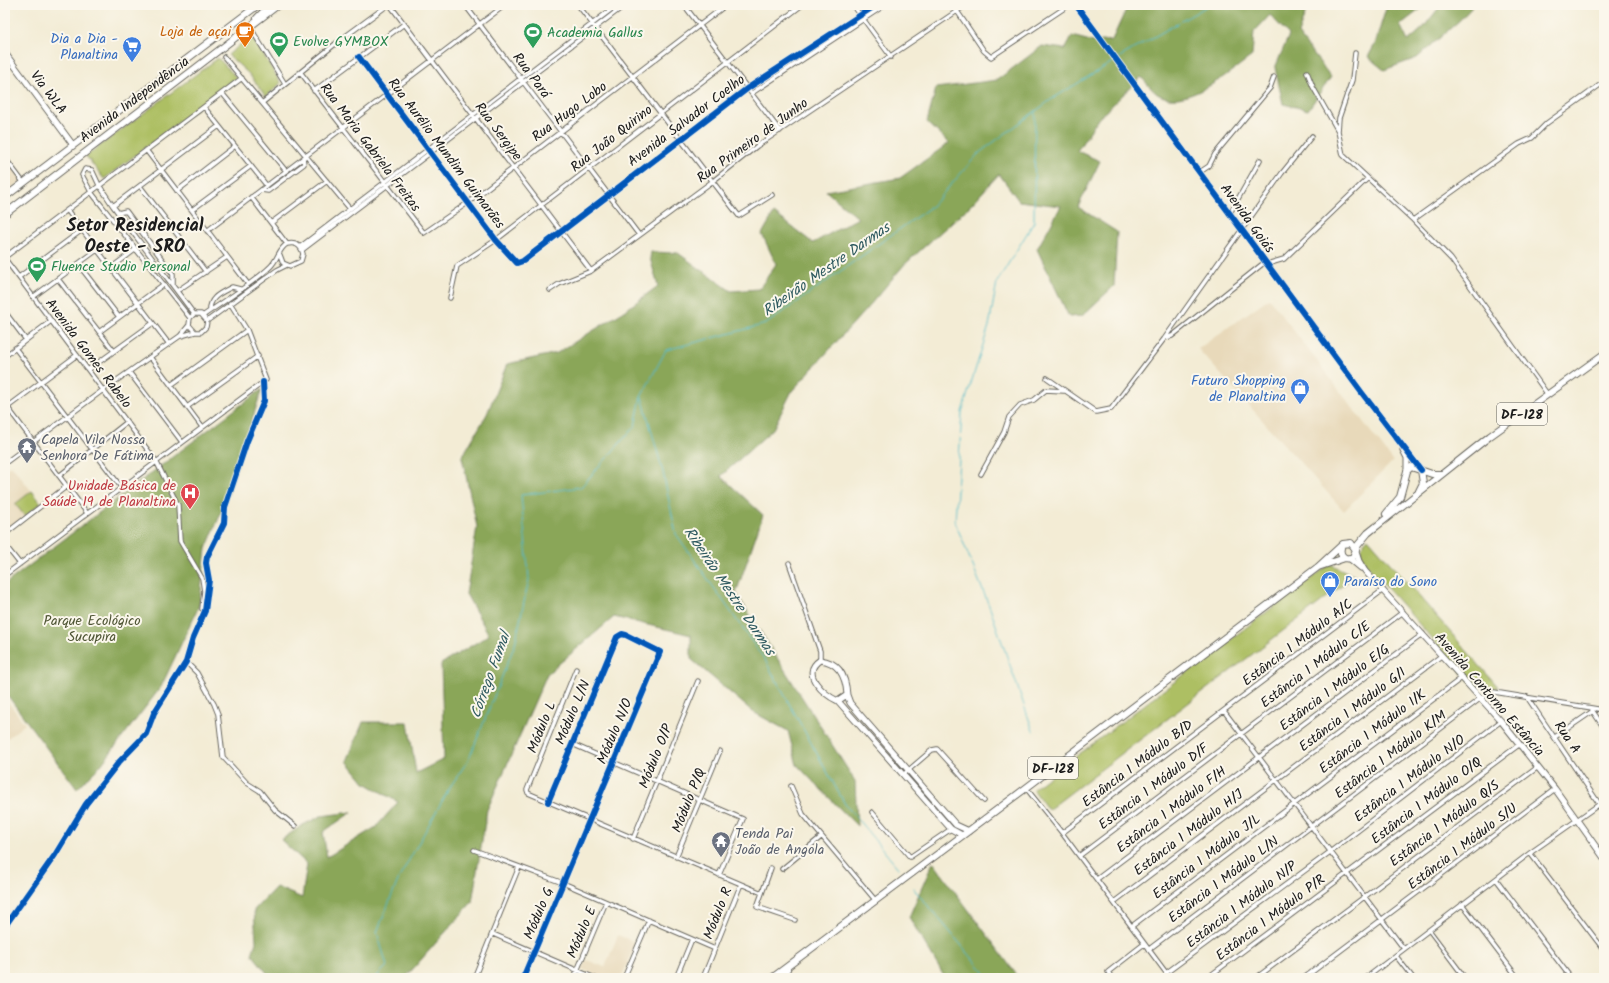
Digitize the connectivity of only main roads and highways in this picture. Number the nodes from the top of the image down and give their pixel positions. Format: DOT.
graph roads {
  1 [pos="258,5"];
  2 [pos="270,5"];
  3 [pos="278,5"];
  4 [pos="251,26"];
  5 [pos="215,38"];
  6 [pos="223,46"];
  7 [pos="96,127"];
  8 [pos="84,136"];
  9 [pos="104,136"];
  10 [pos="93,145"];
  11 [pos="5,197"];
  12 [pos="5,214"];
  13 [pos="1604,354"];
  14 [pos="1421,470"];
  15 [pos="1441,474"];
  16 [pos="1404,490"];
  17 [pos="1414,496"];
  18 [pos="1349,543"];
  19 [pos="1341,548"];
  20 [pos="1356,551"];
  21 [pos="1347,558"];
  22 [pos="1318,567"];
  23 [pos="788,967"];
  24 [pos="772,978"];
  25 [pos="782,978"];
  1 -- 5 [label="main road, Avenida Independência"];
  2 -- 4 [label="main road"];
  3 -- 4 [label="main road, Avenida Independência"];
  4 -- 6 [label="main road, Avenida Independência"];
  5 -- 6 [label="main road"];
  5 -- 7 [label="main road, Avenida Independência"];
  6 -- 9 [label="main road, Avenida Independência"];
  7 -- 8 [label="main road, Avenida Independência"];
  7 -- 9 [label="main road"];
  8 -- 10 [label="main road"];
  8 -- 11 [label="main road, Avenida Independência"];
  9 -- 10 [label="main road, Avenida Independência"];
  10 -- 12 [label="main road, Avenida Independência"];
  13 -- 15 [label="main road, DF-128 / DF-128"];
  14 -- 15 [label="main road"];
  14 -- 16 [label="main road, DF-128"];
  14 -- 17 [label="main road"];
  15 -- 17 [label="main road, DF-128 / DF-128"];
  16 -- 17 [label="main road"];
  16 -- 18 [label="main road, DF-128"];
  17 -- 20 [label="main road, DF-128 / DF-128"];
  18 -- 19 [label="main road, DF-128"];
  18 -- 20 [label="main road"];
  19 -- 21 [label="main road"];
  19 -- 22 [label="main road, DF-128 / DF-128"];
  20 -- 21 [label="main road, DF-128"];
  21 -- 22 [label="main road, DF-128 / DF-128"];
  22 -- 23 [label="main road, DF-128 / DF-128"];
  23 -- 24 [label="main road, DF-128 / DF-128"];
  23 -- 25 [label="main road, DF-128 / DF-128"];
}
